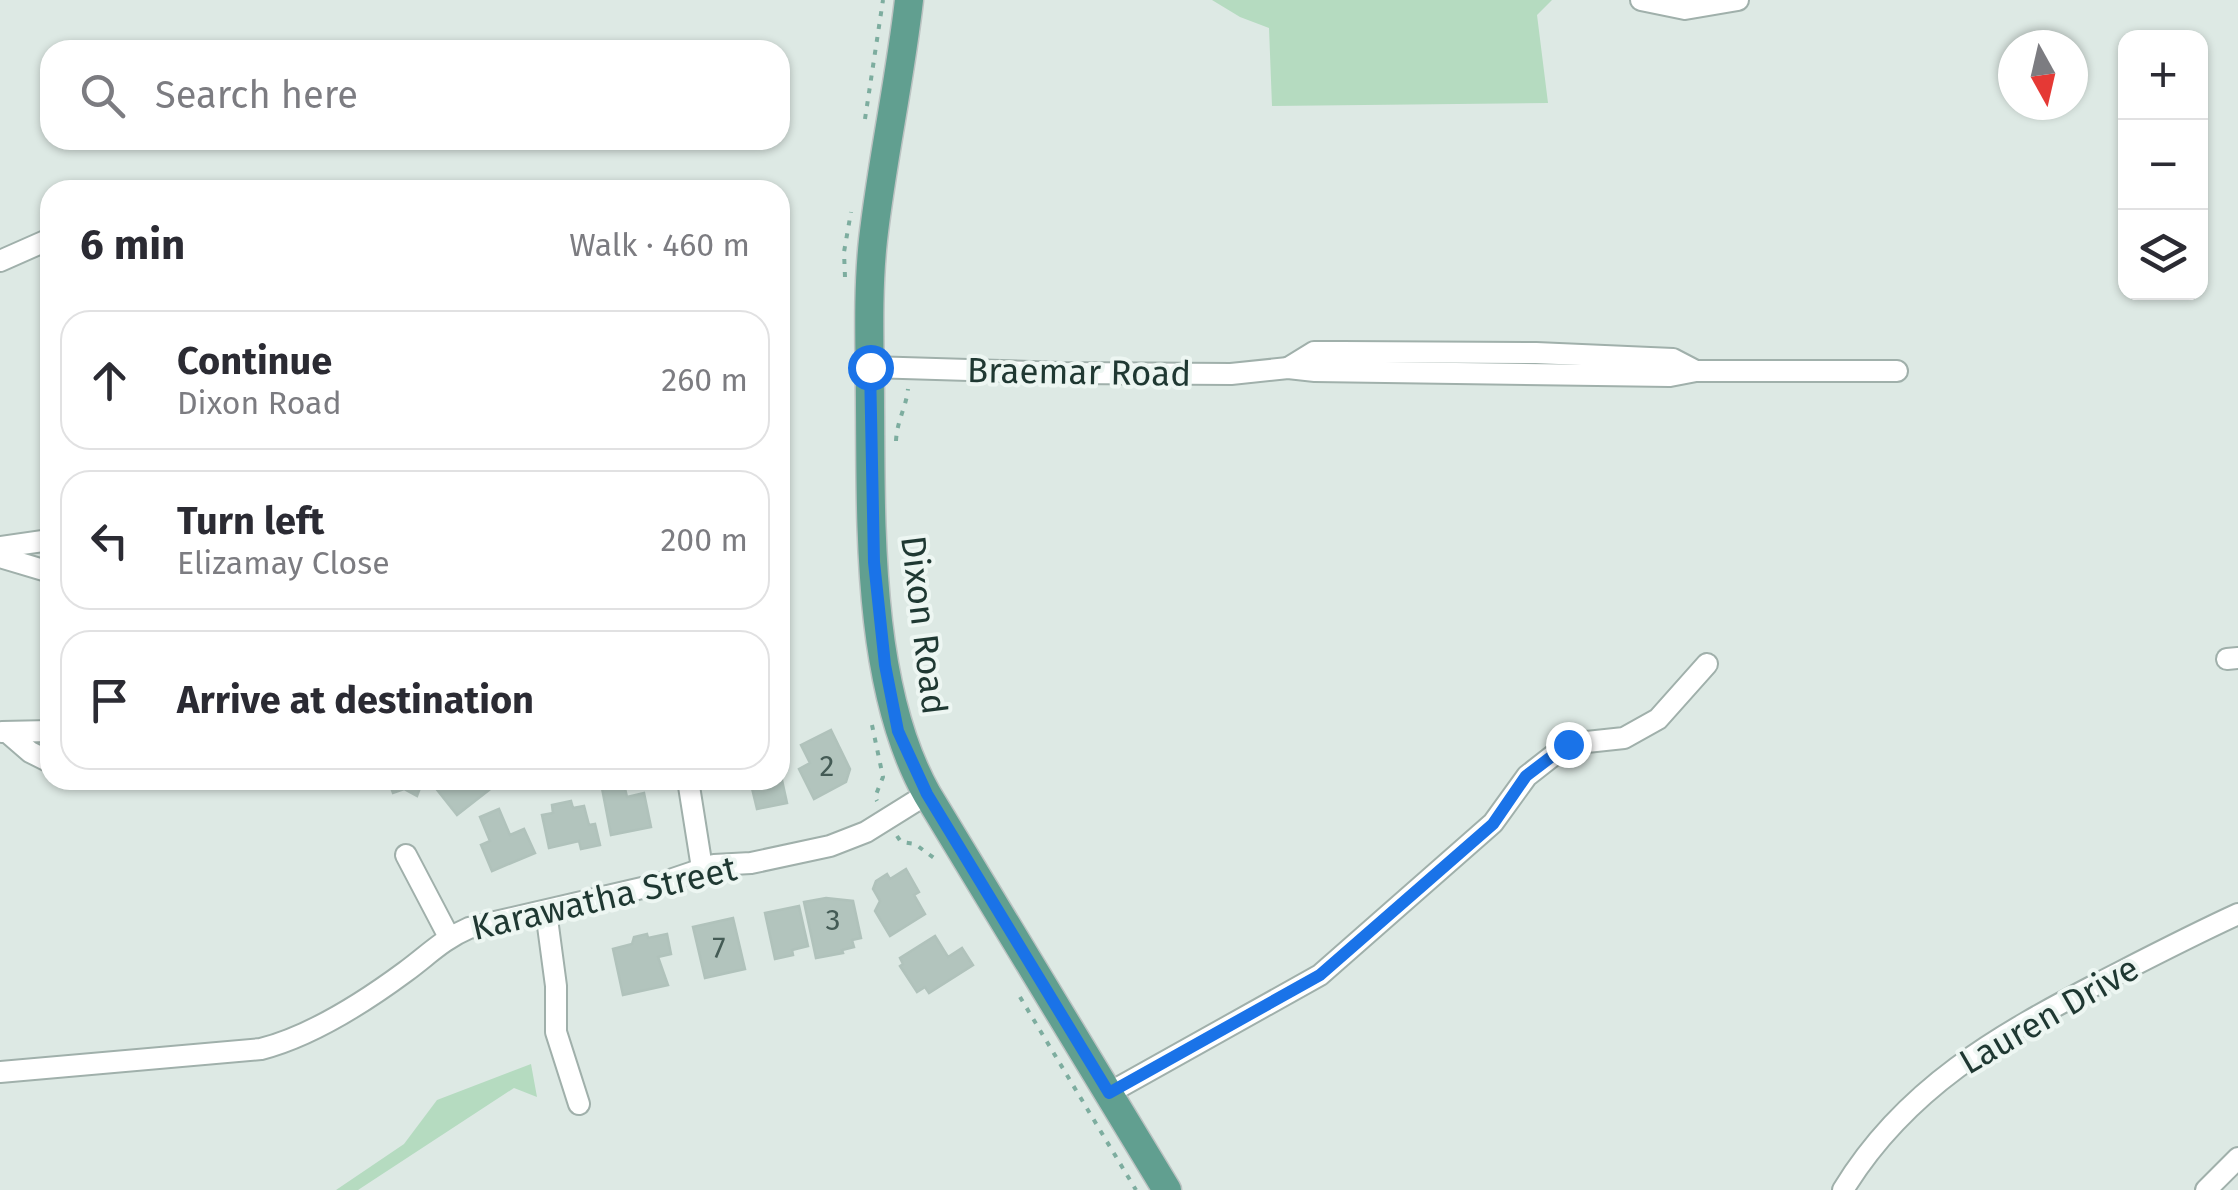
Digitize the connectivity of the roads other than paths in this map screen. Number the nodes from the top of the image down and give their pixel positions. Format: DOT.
graph roads {
  1 [pos="909,0"];
  2 [pos="1641,0"];
  3 [pos="1738,0"];
  4 [pos="40,243"];
  5 [pos="0,260"];
  6 [pos="870,367"];
  7 [pos="1897,371"];
  8 [pos="40,541"];
  9 [pos="0,547"];
  10 [pos="0,558"];
  11 [pos="40,569"];
  12 [pos="1707,664"];
  13 [pos="40,731"];
  14 [pos="4,732"];
  15 [pos="40,757"];
  16 [pos="690,790"];
  17 [pos="927,794"];
  18 [pos="406,855"];
  19 [pos="702,868"];
  20 [pos="546,911"];
  21 [pos="2238,914"];
  22 [pos="449,937"];
  23 [pos="0,1072"];
  24 [pos="1109,1093"];
  25 [pos="579,1104"];
  26 [pos="2238,1158"];
  27 [pos="1167,1190"];
  28 [pos="1844,1190"];
  29 [pos="2206,1190"];
  1 -- 6 [label="main road, Dixon Road"];
  2 -- 3 [label="street"];
  4 -- 5 [label="street"];
  6 -- 7 [label="street, Braemar Road"];
  6 -- 17 [label="main road, Dixon Road"];
  8 -- 9 [label="street"];
  10 -- 11 [label="street"];
  12 -- 24 [label="street"];
  13 -- 14 [label="street"];
  14 -- 15 [label="street"];
  16 -- 19 [label="street"];
  17 -- 19 [label="street, Karawatha Street"];
  17 -- 24 [label="main road, Dixon Road"];
  18 -- 22 [label="street"];
  19 -- 20 [label="street, Karawatha Street"];
  20 -- 22 [label="street, Karawatha Street"];
  20 -- 25 [label="street"];
  21 -- 28 [label="street, Lauren Drive"];
  22 -- 23 [label="street, Karawatha Street"];
  24 -- 27 [label="main road, Dixon Road"];
  26 -- 29 [label="street"];
}
